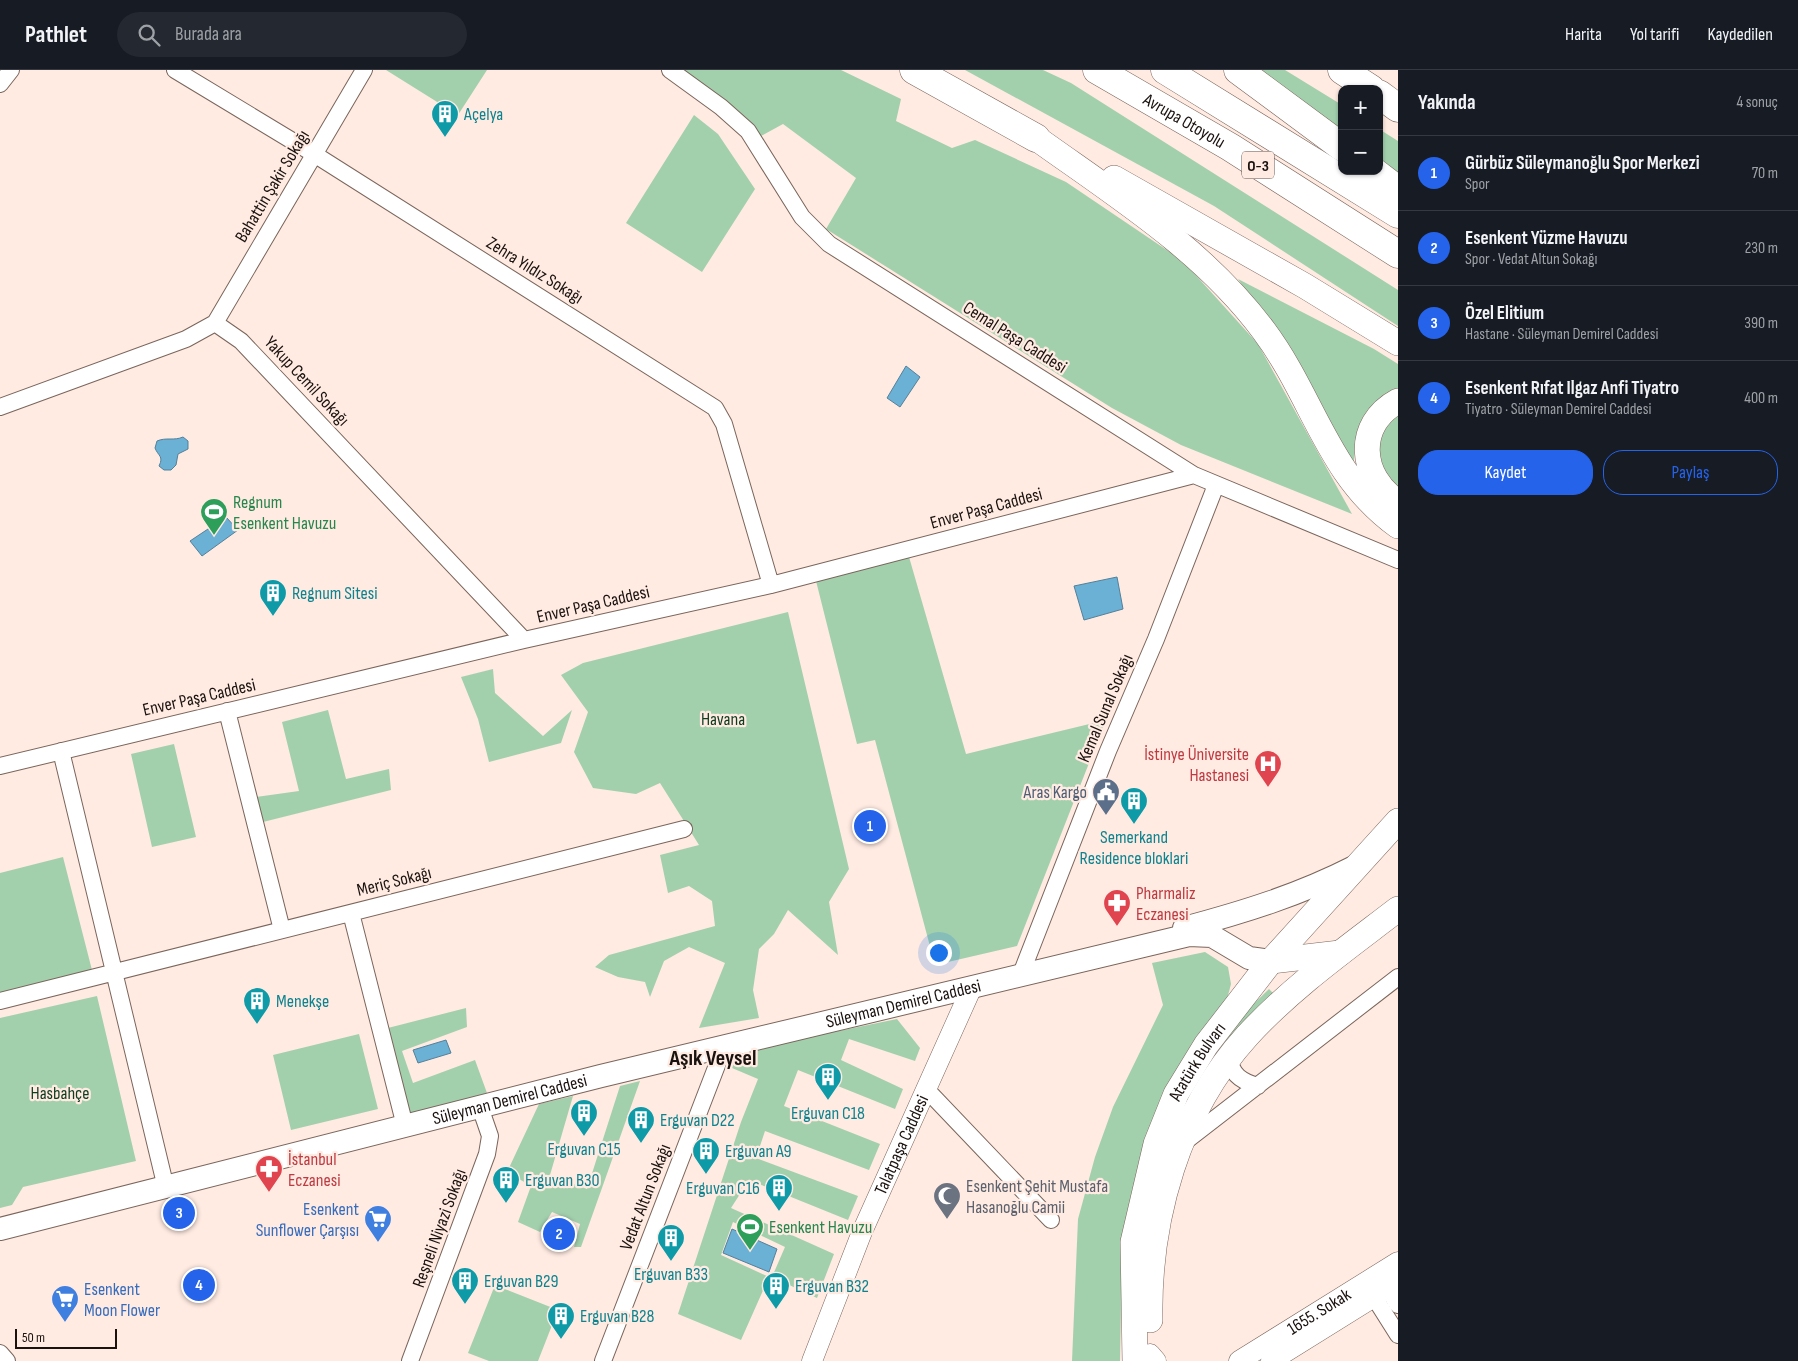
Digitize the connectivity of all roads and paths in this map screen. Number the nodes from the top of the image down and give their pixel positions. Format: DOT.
graph roads {
  1 [pos="11,70"];
  2 [pos="175,70"];
  3 [pos="364,70"];
  4 [pos="670,70"];
  5 [pos="914,70"];
  6 [pos="1097,70"];
  7 [pos="1165,70"];
  8 [pos="1238,70"];
  9 [pos="1342,70"];
  10 [pos="0,84"];
  11 [pos="1386,98"];
  12 [pos="1036,138"];
  13 [pos="1338,144"];
  14 [pos="314,154"];
  15 [pos="1378,175"];
  16 [pos="1398,190"];
  17 [pos="1398,214"];
  18 [pos="1398,254"];
  19 [pos="215,322"];
  20 [pos="1398,343"];
  21 [pos="1398,401"];
  22 [pos="0,407"];
  23 [pos="1194,475"];
  24 [pos="1216,485"];
  25 [pos="1398,502"];
  26 [pos="1398,526"];
  27 [pos="1398,560"];
  28 [pos="771,585"];
  29 [pos="524,640"];
  30 [pos="227,711"];
  31 [pos="61,751"];
  32 [pos="0,766"];
  33 [pos="1398,821"];
  34 [pos="684,829"];
  35 [pos="1354,867"];
  36 [pos="1398,909"];
  37 [pos="351,913"];
  38 [pos="282,930"];
  39 [pos="1236,952"];
  40 [pos="1341,953"];
  41 [pos="1271,961"];
  42 [pos="114,972"];
  43 [pos="1021,974"];
  44 [pos="1398,977"];
  45 [pos="972,987"];
  46 [pos="0,1001"];
  47 [pos="1234,1007"];
  48 [pos="724,1046"];
  49 [pos="1230,1057"];
  50 [pos="1258,1086"];
  51 [pos="926,1089"];
  52 [pos="1176,1094"];
  53 [pos="1203,1098"];
  54 [pos="1235,1102"];
  55 [pos="480,1107"];
  56 [pos="405,1126"];
  57 [pos="1178,1148"];
  58 [pos="166,1188"];
  59 [pos="1051,1220"];
  60 [pos="0,1229"];
  61 [pos="1398,1262"];
  62 [pos="1383,1288"];
  63 [pos="1398,1335"];
  64 [pos="0,1353"];
  65 [pos="1148,1359"];
  66 [pos="7,1361"];
  67 [pos="410,1361"];
  68 [pos="603,1361"];
  69 [pos="812,1361"];
  70 [pos="1239,1361"];
  71 [pos="1271,1361"];
  1 -- 10 [label="street"];
  2 -- 14 [label="street, Zehra Yıldız Sokağı"];
  3 -- 14 [label="street, Bahattin Şakir Sokağı"];
  4 -- 23 [label="street, Cemal Paşa Caddesi"];
  5 -- 12 [label="highway"];
  6 -- 18 [label="highway, Avrupa Otoyolu / O-3"];
  7 -- 17 [label="highway, Avrupa Otoyolu / O-3"];
  8 -- 13 [label="highway"];
  9 -- 11 [label="highway"];
  12 -- 20 [label="main road"];
  12 -- 26 [label="main road"];
  14 -- 19 [label="street, Bahattin Şakir Sokağı"];
  14 -- 28 [label="street, Zehra Yıldız Sokağı"];
  15 -- 16 [label="highway"];
  19 -- 22 [label="street"];
  19 -- 29 [label="street, Yakup Cemil Sokağı"];
  21 -- 25 [label="main road"];
  23 -- 24 [label="street, Cemal Paşa Caddesi"];
  23 -- 28 [label="street, Enver Paşa Caddesi"];
  24 -- 27 [label="street, Cemal Paşa Caddesi"];
  24 -- 43 [label="street, Kemal Sunal Sokağı"];
  28 -- 29 [label="street, Enver Paşa Caddesi"];
  29 -- 30 [label="street, Enver Paşa Caddesi"];
  30 -- 31 [label="street, Enver Paşa Caddesi"];
  30 -- 38 [label="street"];
  31 -- 32 [label="street, Enver Paşa Caddesi"];
  31 -- 42 [label="street"];
  33 -- 35 [label="main road, Atatürk Bulvarı"];
  34 -- 37 [label="street, Meriç Sokağı"];
  35 -- 41 [label="main road, Atatürk Bulvarı"];
  35 -- 43 [label="main road, Süleyman Demirel Caddesi"];
  36 -- 40 [label="main road, Atatürk Bulvarı"];
  37 -- 38 [label="street, Meriç Sokağı"];
  37 -- 56 [label="street"];
  38 -- 42 [label="street, Meriç Sokağı"];
  39 -- 41 [label="main road, Süleyman Demirel Caddesi"];
  39 -- 43 [label="main road, Süleyman Demirel Caddesi"];
  39 -- 47 [label="main road"];
  40 -- 41 [label="main road"];
  40 -- 49 [label="main road, Atatürk Bulvarı"];
  41 -- 47 [label="main road, Atatürk Bulvarı"];
  42 -- 46 [label="street, Meriç Sokağı"];
  42 -- 58 [label="street"];
  43 -- 45 [label="main road, Süleyman Demirel Caddesi"];
  44 -- 50 [label="street"];
  45 -- 48 [label="main road, Süleyman Demirel Caddesi"];
  45 -- 51 [label="street, Talatpaşa Caddesi"];
  47 -- 52 [label="main road, Atatürk Bulvarı"];
  48 -- 55 [label="main road, Süleyman Demirel Caddesi"];
  48 -- 68 [label="street, Vedat Altun Sokağı"];
  49 -- 50 [label="street"];
  49 -- 53 [label="main road, Atatürk Bulvarı"];
  50 -- 54 [label="street"];
  51 -- 59 [label="street"];
  51 -- 69 [label="street, Talatpaşa Caddesi"];
  52 -- 53 [label="street"];
  52 -- 65 [label="main road, Atatürk Bulvarı"];
  53 -- 54 [label="street"];
  53 -- 57 [label="main road, Atatürk Bulvarı"];
  54 -- 57 [label="street"];
  55 -- 56 [label="main road, Süleyman Demirel Caddesi"];
  55 -- 67 [label="street, Reşneli Niyazi Sokağı"];
  56 -- 58 [label="main road, Süleyman Demirel Caddesi"];
  57 -- 65 [label="main road, Atatürk Bulvarı"];
  58 -- 60 [label="main road, Süleyman Demirel Caddesi"];
  61 -- 62 [label="street, 1655. Sokak"];
  62 -- 63 [label="street"];
  62 -- 70 [label="street, 1655. Sokak"];
  62 -- 71 [label="street, 1655. Sokak"];
  64 -- 66 [label="street"];
}
